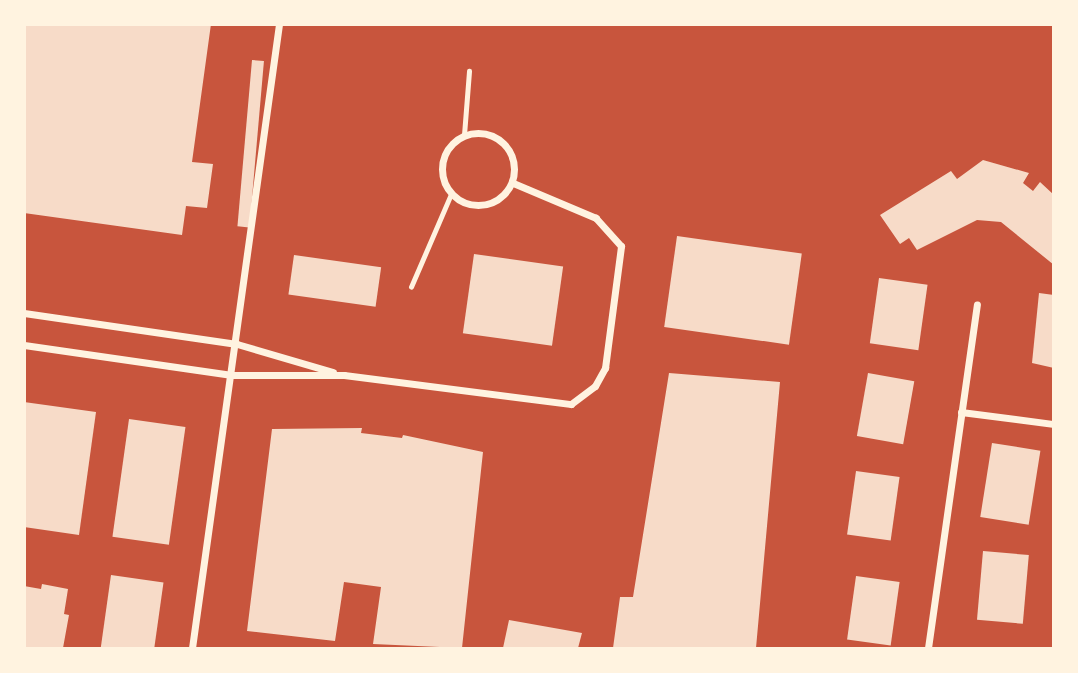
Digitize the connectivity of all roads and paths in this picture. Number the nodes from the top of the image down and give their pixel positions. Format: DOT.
graph roads {
  1 [pos="279,24"];
  2 [pos="469,71"];
  3 [pos="464,135"];
  4 [pos="513,183"];
  5 [pos="451,194"];
  6 [pos="411,287"];
  7 [pos="977,304"];
  8 [pos="24,313"];
  9 [pos="237,344"];
  10 [pos="24,345"];
  11 [pos="232,375"];
  12 [pos="344,375"];
  13 [pos="961,412"];
  14 [pos="1054,424"];
  15 [pos="192,649"];
  16 [pos="928,649"];
  1 -- 9 [label="street"];
  2 -- 3 [label="lane"];
  3 -- 4 [label="street"];
  3 -- 5 [label="street"];
  4 -- 5 [label="street"];
  4 -- 12 [label="street"];
  5 -- 6 [label="lane"];
  7 -- 13 [label="street"];
  8 -- 9 [label="street"];
  9 -- 11 [label="street"];
  9 -- 12 [label="street"];
  10 -- 11 [label="street"];
  11 -- 12 [label="street"];
  11 -- 15 [label="street"];
  13 -- 14 [label="street"];
  13 -- 16 [label="street"];
}
